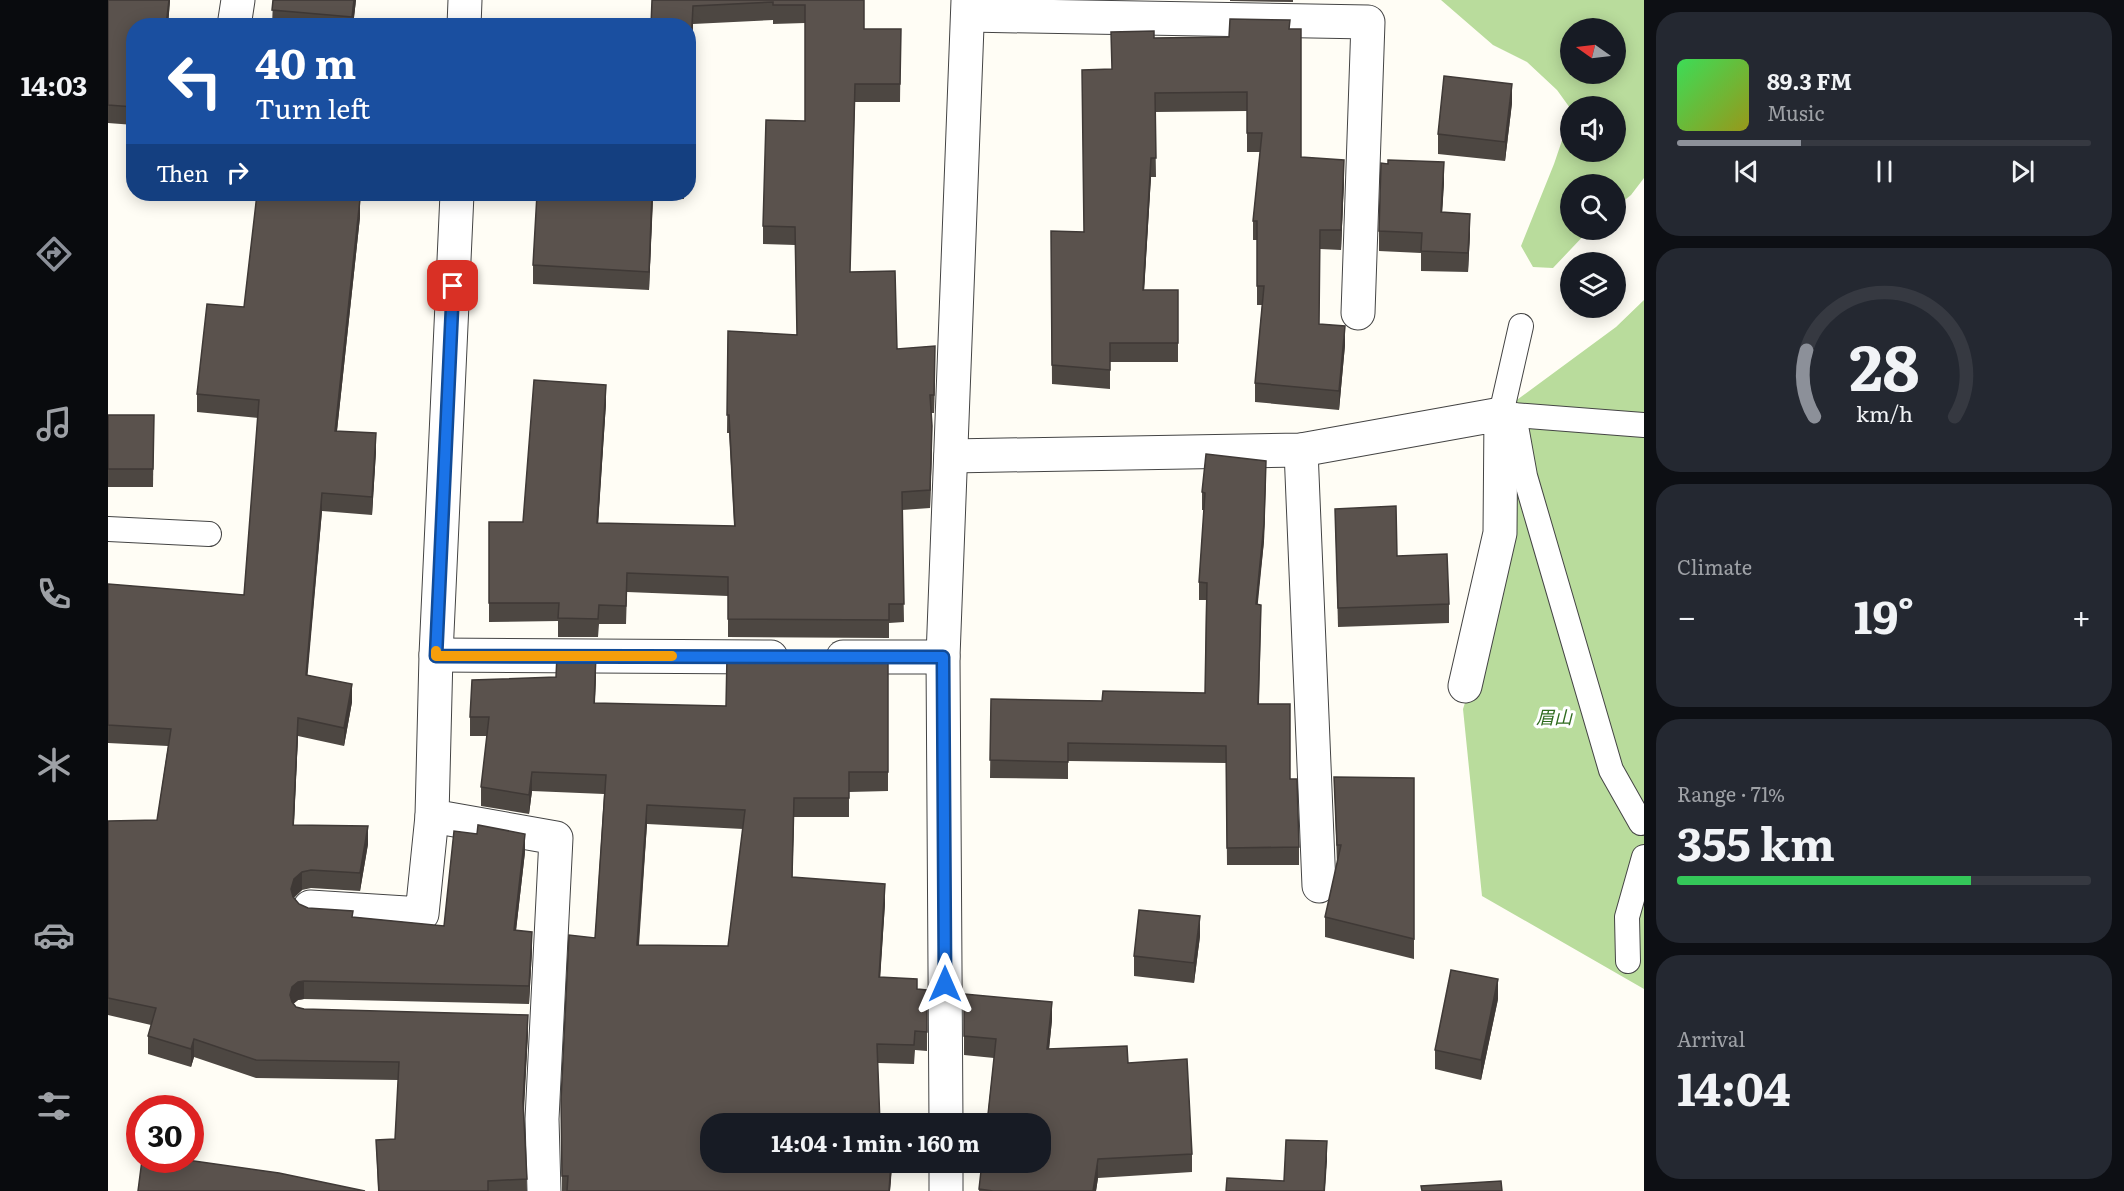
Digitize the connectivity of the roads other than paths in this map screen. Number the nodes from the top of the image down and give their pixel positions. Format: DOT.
graph roads {
  1 [pos="237,0"];
  2 [pos="465,0"];
  3 [pos="968,8"];
  4 [pos="235,18"];
  5 [pos="464,18"];
  6 [pos="457,201"];
  7 [pos="1358,312"];
  8 [pos="1521,326"];
  9 [pos="1508,415"];
  10 [pos="1644,425"];
  11 [pos="1301,450"];
  12 [pos="951,456"];
  13 [pos="108,529"];
  14 [pos="209,534"];
  15 [pos="436,656"];
  16 [pos="943,657"];
  17 [pos="1465,686"];
  18 [pos="432,816"];
  19 [pos="1644,822"];
  20 [pos="1644,857"];
  21 [pos="1318,886"];
  22 [pos="310,907"];
  23 [pos="1628,961"];
  24 [pos="946,1113"];
  25 [pos="946,1173"];
  26 [pos="544,1191"];
  27 [pos="946,1191"];
  1 -- 4 [label="street"];
  2 -- 5 [label="street"];
  3 -- 7 [label="street"];
  3 -- 12 [label="street"];
  6 -- 15 [label="street"];
  8 -- 9 [label="lane"];
  9 -- 10 [label="lane"];
  9 -- 11 [label="street"];
  9 -- 17 [label="street"];
  9 -- 19 [label="lane"];
  11 -- 12 [label="street"];
  11 -- 21 [label="street"];
  12 -- 16 [label="street"];
  13 -- 14 [label="lane"];
  15 -- 16 [label="street"];
  15 -- 18 [label="street"];
  16 -- 24 [label="street"];
  18 -- 22 [label="street"];
  18 -- 26 [label="street"];
  20 -- 23 [label="lane"];
  25 -- 27 [label="street"];
}
